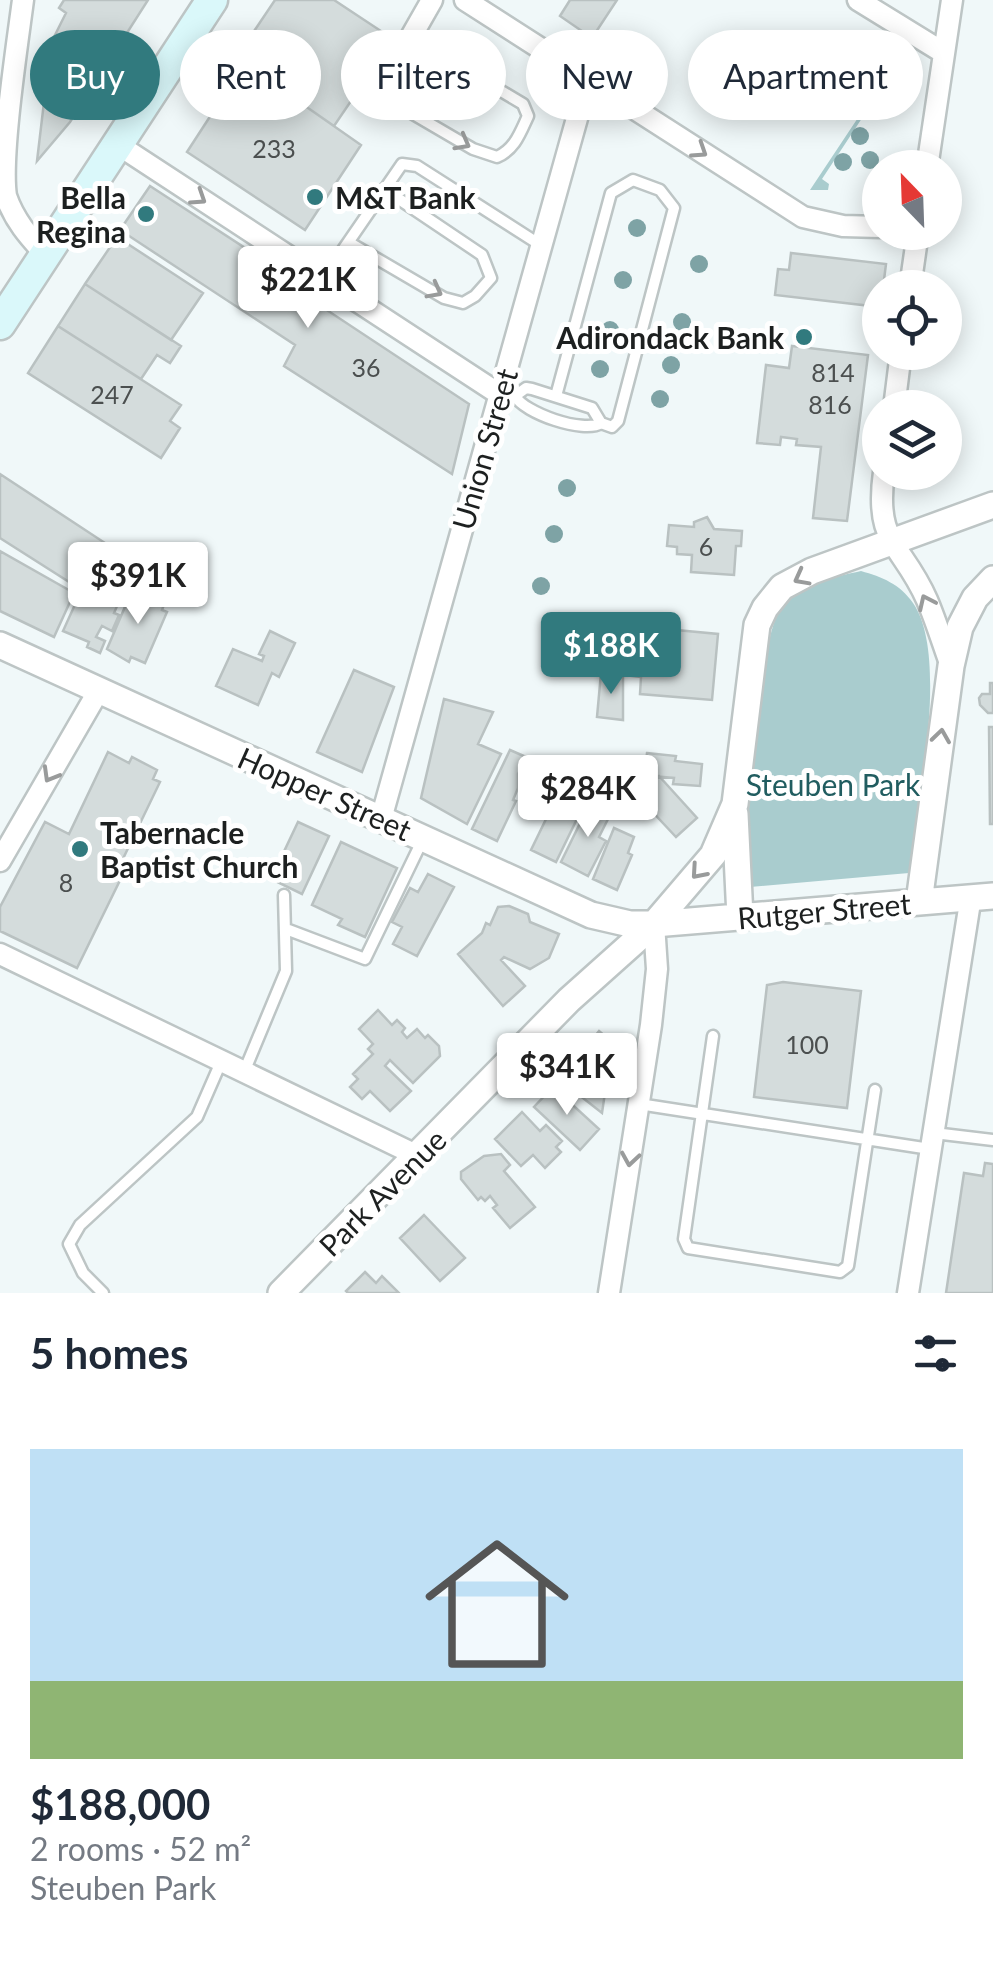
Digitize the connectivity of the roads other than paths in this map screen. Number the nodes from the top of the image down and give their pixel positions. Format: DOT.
graph roads {
  1 [pos="23,0"];
  2 [pos="212,0"];
  3 [pos="432,0"];
  4 [pos="465,0"];
  5 [pos="858,0"];
  6 [pos="952,0"];
  7 [pos="416,30"];
  8 [pos="526,40"];
  9 [pos="944,53"];
  10 [pos="506,94"];
  11 [pos="423,120"];
  12 [pos="577,120"];
  13 [pos="651,120"];
  14 [pos="117,144"];
  15 [pos="931,150"];
  16 [pos="384,189"];
  17 [pos="862,227"];
  18 [pos="350,244"];
  19 [pos="542,246"];
  20 [pos="46,254"];
  21 [pos="323,280"];
  22 [pos="0,324"];
  23 [pos="507,395"];
  24 [pos="556,396"];
  25 [pos="601,424"];
  26 [pos="882,490"];
  27 [pos="993,506"];
  28 [pos="892,542"];
  29 [pos="993,579"];
  30 [pos="0,644"];
  31 [pos="951,666"];
  32 [pos="99,690"];
  33 [pos="734,804"];
  34 [pos="381,819"];
  35 [pos="424,838"];
  36 [pos="0,860"];
  37 [pos="284,895"];
  38 [pos="982,896"];
  39 [pos="919,902"];
  40 [pos="740,917"];
  41 [pos="654,924"];
  42 [pos="286,930"];
  43 [pos="0,954"];
  44 [pos="713,1036"];
  45 [pos="221,1062"];
  46 [pos="243,1073"];
  47 [pos="875,1090"];
  48 [pos="639,1104"];
  49 [pos="702,1114"];
  50 [pos="868,1140"];
  51 [pos="993,1140"];
  52 [pos="932,1141"];
  53 [pos="418,1156"];
  54 [pos="103,1293"];
  55 [pos="281,1293"];
  56 [pos="609,1293"];
  57 [pos="908,1293"];
  1 -- 20 [label="street"];
  2 -- 14 [label="main road"];
  3 -- 7 [label="street"];
  4 -- 8 [label="street"];
  5 -- 9 [label="street"];
  6 -- 9 [label="street"];
  9 -- 15 [label="street"];
  11 -- 10 [label="lane, one-way"];
  12 -- 19 [label="street, Union Street"];
  13 -- 17 [label="street, one-way"];
  14 -- 20 [label="main road"];
  14 -- 21 [label="street, one-way"];
  16 -- 18 [label="lane"];
  18 -- 16 [label="lane, one-way"];
  16 -- 19 [label="lane"];
  18 -- 21 [label="lane"];
  19 -- 23 [label="street, Union Street"];
  20 -- 22 [label="main road"];
  21 -- 23 [label="street"];
  23 -- 24 [label="lane"];
  23 -- 25 [label="lane"];
  23 -- 34 [label="street, Union Street"];
  24 -- 25 [label="lane"];
  24 -- 25 [label="lane"];
  26 -- 28 [label="street"];
  27 -- 28 [label="street"];
  31 -- 28 [label="street, one-way"];
  28 -- 33 [label="street, one-way"];
  29 -- 31 [label="street"];
  30 -- 32 [label="street, Hopper Street"];
  39 -- 31 [label="street, one-way"];
  32 -- 34 [label="street, Hopper Street"];
  32 -- 36 [label="street, one-way"];
  33 -- 40 [label="street"];
  33 -- 41 [label="street, one-way"];
  34 -- 35 [label="street, Hopper Street"];
  35 -- 41 [label="street, Hopper Street"];
  35 -- 42 [label="lane"];
  37 -- 42 [label="lane"];
  38 -- 39 [label="street, Rutger Street"];
  38 -- 52 [label="street"];
  39 -- 40 [label="street, Rutger Street"];
  40 -- 41 [label="street, Rutger Street"];
  41 -- 48 [label="street"];
  41 -- 53 [label="street, Park Avenue"];
  42 -- 46 [label="lane"];
  43 -- 45 [label="street"];
  44 -- 49 [label="lane"];
  45 -- 46 [label="street"];
  45 -- 54 [label="lane"];
  46 -- 53 [label="street"];
  47 -- 50 [label="lane"];
  48 -- 49 [label="lane"];
  48 -- 56 [label="street, one-way"];
  49 -- 50 [label="lane"];
  49 -- 50 [label="lane"];
  50 -- 52 [label="lane"];
  51 -- 52 [label="lane"];
  52 -- 57 [label="street"];
  53 -- 55 [label="street, Park Avenue"];
}
